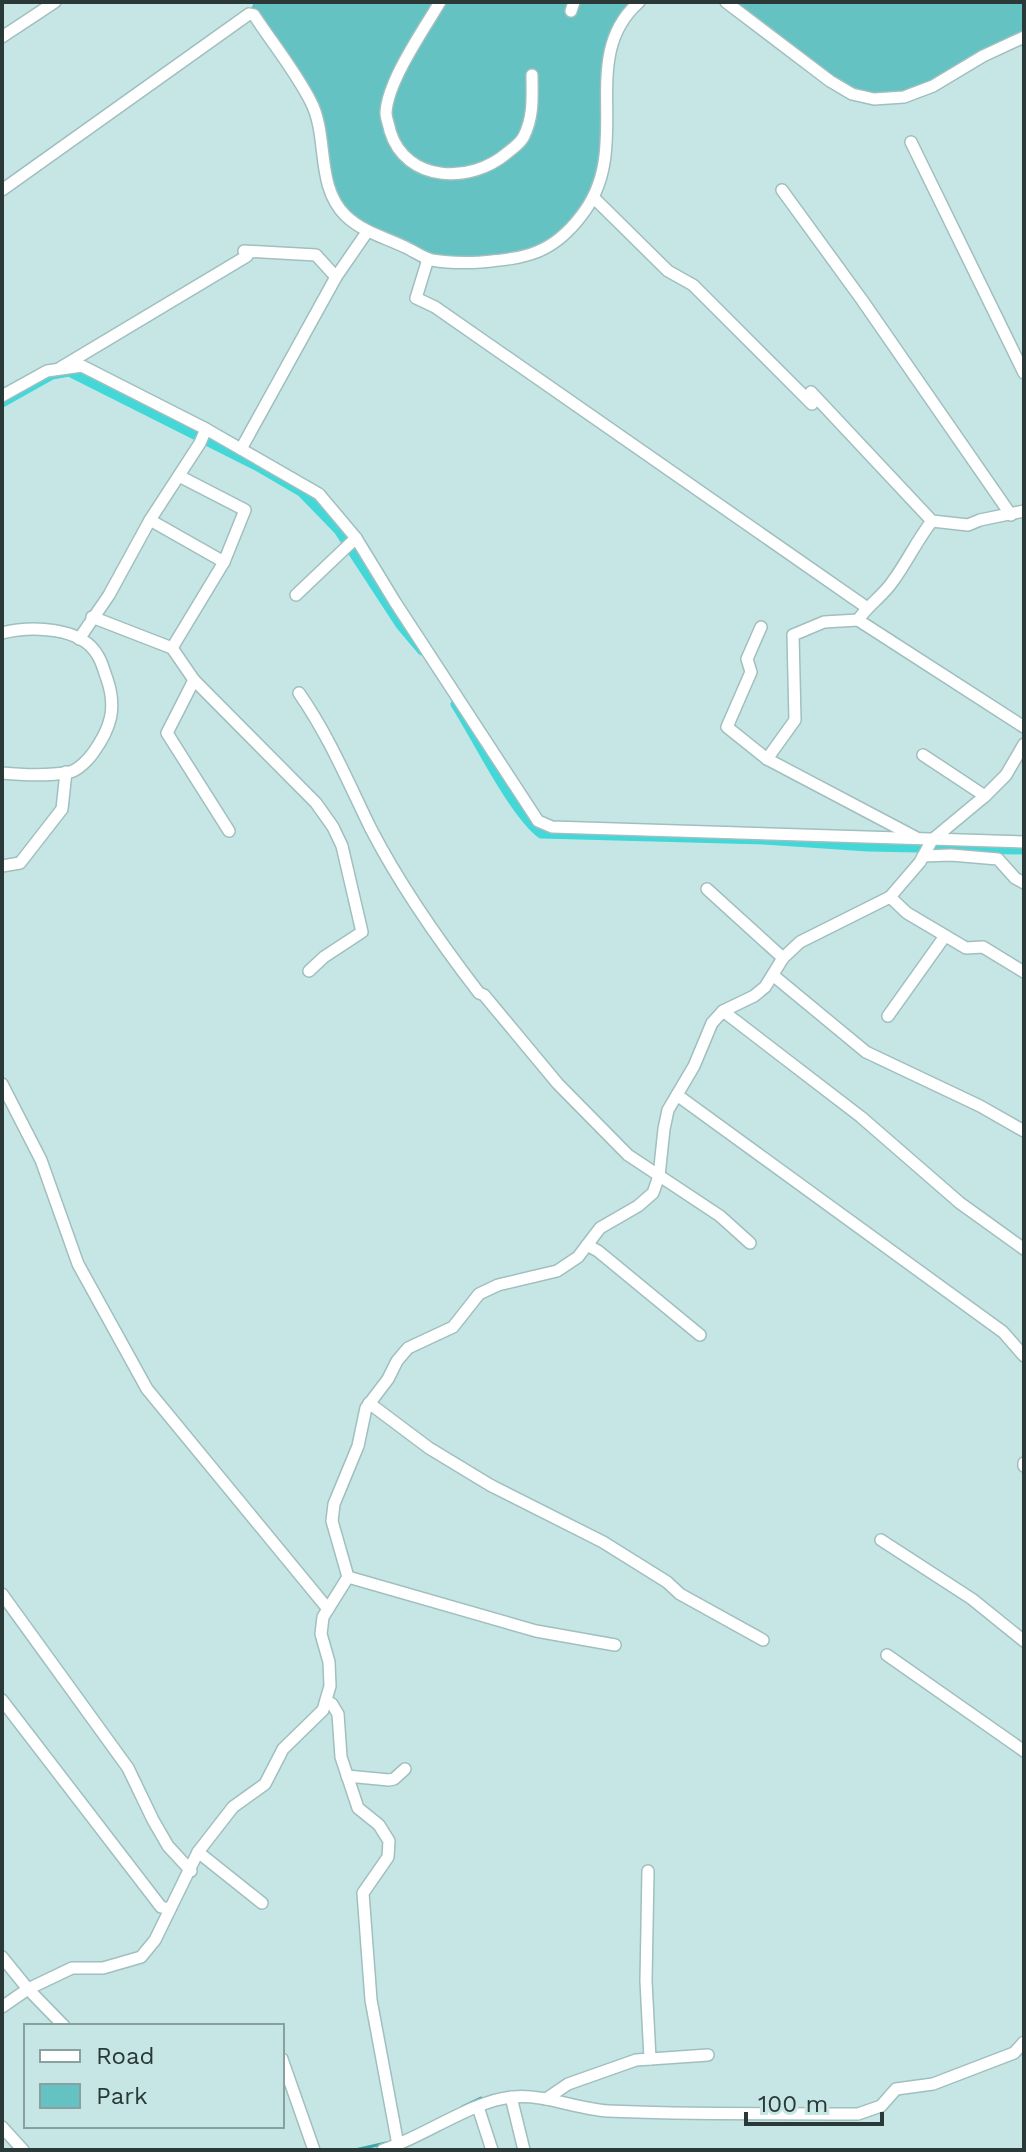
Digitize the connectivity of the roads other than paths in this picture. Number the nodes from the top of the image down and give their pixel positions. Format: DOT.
graph roads {
  1 [pos="55,2"];
  2 [pos="440,2"];
  3 [pos="639,2"];
  4 [pos="726,2"];
  5 [pos="2,37"];
  6 [pos="1024,37"];
  7 [pos="532,75"];
  8 [pos="911,142"];
  9 [pos="2,190"];
  10 [pos="782,190"];
  11 [pos="595,199"];
  12 [pos="367,232"];
  13 [pos="428,259"];
  14 [pos="336,277"];
  15 [pos="60,368"];
  16 [pos="792,373"];
  17 [pos="1024,373"];
  18 [pos="2,396"];
  19 [pos="812,404"];
  20 [pos="204,436"];
  21 [pos="241,449"];
  22 [pos="179,476"];
  23 [pos="1024,511"];
  24 [pos="1011,515"];
  25 [pos="150,520"];
  26 [pos="932,521"];
  27 [pos="351,542"];
  28 [pos="224,562"];
  29 [pos="296,595"];
  30 [pos="866,607"];
  31 [pos="92,617"];
  32 [pos="858,620"];
  33 [pos="761,627"];
  34 [pos="2,633"];
  35 [pos="79,639"];
  36 [pos="172,648"];
  37 [pos="194,680"];
  38 [pos="299,693"];
  39 [pos="1024,727"];
  40 [pos="1024,744"];
  41 [pos="923,755"];
  42 [pos="767,759"];
  43 [pos="66,772"];
  44 [pos="2,773"];
  45 [pos="985,796"];
  46 [pos="229,831"];
  47 [pos="1024,842"];
  48 [pos="926,846"];
  49 [pos="2,866"];
  50 [pos="1024,883"];
  51 [pos="707,889"];
  52 [pos="890,897"];
  53 [pos="945,936"];
  54 [pos="783,958"];
  55 [pos="309,971"];
  56 [pos="1024,972"];
  57 [pos="774,976"];
  58 [pos="723,1011"];
  59 [pos="888,1016"];
  60 [pos="2,1084"];
  61 [pos="677,1095"];
  62 [pos="1024,1131"];
  63 [pos="659,1176"];
  64 [pos="750,1243"];
  65 [pos="587,1245"];
  66 [pos="1024,1249"];
  67 [pos="700,1335"];
  68 [pos="1024,1356"];
  69 [pos="369,1403"];
  70 [pos="881,1540"];
  71 [pos="348,1577"];
  72 [pos="2,1594"];
  73 [pos="328,1609"];
  74 [pos="763,1640"];
  75 [pos="1024,1641"];
  76 [pos="615,1645"];
  77 [pos="887,1655"];
  78 [pos="2,1700"];
  79 [pos="326,1701"];
  80 [pos="1024,1751"];
  81 [pos="405,1769"];
  82 [pos="347,1776"];
  83 [pos="198,1852"];
  84 [pos="191,1871"];
  85 [pos="648,1871"];
  86 [pos="262,1903"];
  87 [pos="170,1909"];
  88 [pos="2,1957"];
  89 [pos="28,1989"];
  90 [pos="2,2007"];
  91 [pos="62,2024"];
  92 [pos="1024,2042"];
  93 [pos="708,2055"];
  94 [pos="650,2059"];
  95 [pos="284,2065"];
  96 [pos="511,2097"];
  97 [pos="546,2099"];
  98 [pos="478,2107"];
  99 [pos="2,2127"];
  100 [pos="396,2140"];
  101 [pos="23,2150"];
  102 [pos="314,2150"];
  103 [pos="383,2150"];
  104 [pos="492,2150"];
  105 [pos="524,2150"];
  1 -- 5 [label="street"];
  2 -- 7 [label="street"];
  3 -- 11 [label="street"];
  4 -- 6 [label="street"];
  8 -- 17 [label="street"];
  9 -- 12 [label="street"];
  10 -- 24 [label="street"];
  11 -- 13 [label="street"];
  11 -- 19 [label="street"];
  12 -- 13 [label="street"];
  12 -- 14 [label="street"];
  13 -- 30 [label="street"];
  14 -- 15 [label="street"];
  14 -- 21 [label="street"];
  15 -- 18 [label="street"];
  15 -- 20 [label="street"];
  16 -- 26 [label="street"];
  20 -- 21 [label="street"];
  20 -- 22 [label="street"];
  21 -- 27 [label="street"];
  22 -- 25 [label="street"];
  22 -- 28 [label="street"];
  23 -- 24 [label="street"];
  24 -- 26 [label="street"];
  25 -- 28 [label="street"];
  25 -- 31 [label="street"];
  26 -- 30 [label="street"];
  27 -- 29 [label="street"];
  27 -- 48 [label="street"];
  28 -- 36 [label="street"];
  30 -- 32 [label="street"];
  31 -- 35 [label="street"];
  31 -- 36 [label="street"];
  32 -- 39 [label="street"];
  32 -- 42 [label="street"];
  33 -- 42 [label="street"];
  34 -- 35 [label="street"];
  35 -- 43 [label="street"];
  36 -- 37 [label="street"];
  37 -- 46 [label="street"];
  37 -- 55 [label="street"];
  38 -- 63 [label="street"];
  40 -- 45 [label="street"];
  41 -- 45 [label="street"];
  42 -- 48 [label="street"];
  43 -- 44 [label="street"];
  43 -- 49 [label="street"];
  45 -- 48 [label="street"];
  47 -- 48 [label="street"];
  48 -- 50 [label="street"];
  48 -- 52 [label="street"];
  51 -- 54 [label="street"];
  52 -- 53 [label="street"];
  52 -- 54 [label="street"];
  53 -- 56 [label="street"];
  53 -- 59 [label="street"];
  54 -- 57 [label="street"];
  57 -- 58 [label="street"];
  57 -- 62 [label="street"];
  58 -- 61 [label="street"];
  58 -- 66 [label="street"];
  60 -- 73 [label="street"];
  61 -- 63 [label="street"];
  61 -- 68 [label="street"];
  63 -- 64 [label="street"];
  63 -- 65 [label="street"];
  65 -- 67 [label="street"];
  65 -- 69 [label="street"];
  69 -- 71 [label="street"];
  69 -- 74 [label="street"];
  70 -- 75 [label="street"];
  71 -- 73 [label="street"];
  71 -- 76 [label="street"];
  72 -- 84 [label="street"];
  73 -- 79 [label="street"];
  77 -- 80 [label="street"];
  78 -- 87 [label="street"];
  79 -- 82 [label="street"];
  79 -- 83 [label="street"];
  81 -- 82 [label="street"];
  82 -- 100 [label="street"];
  83 -- 84 [label="street"];
  83 -- 86 [label="street"];
  84 -- 87 [label="street"];
  85 -- 94 [label="street"];
  87 -- 89 [label="street"];
  88 -- 89 [label="street"];
  89 -- 90 [label="street"];
  89 -- 91 [label="street"];
  92 -- 97 [label="street"];
  93 -- 94 [label="street"];
  94 -- 97 [label="street"];
  95 -- 102 [label="street"];
  96 -- 97 [label="street"];
  96 -- 98 [label="street"];
  96 -- 105 [label="street"];
  98 -- 100 [label="street"];
  98 -- 104 [label="street"];
  99 -- 101 [label="street"];
  100 -- 103 [label="street"];
}
